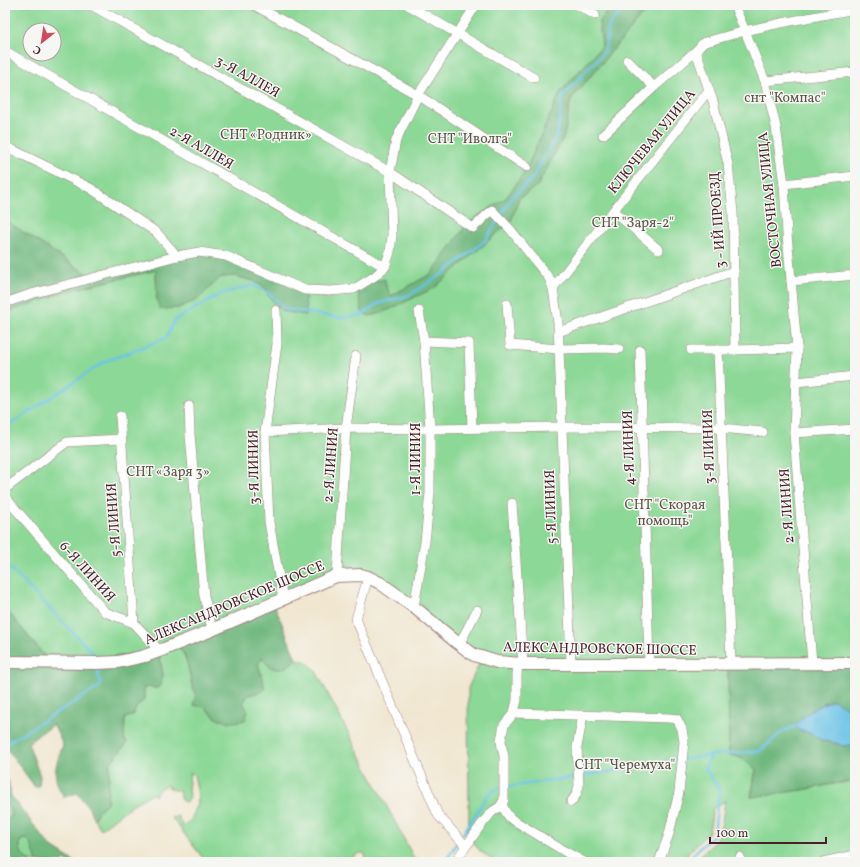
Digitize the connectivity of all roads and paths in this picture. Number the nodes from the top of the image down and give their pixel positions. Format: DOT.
graph roads {
  1 [pos="91,5"];
  2 [pos="254,5"];
  3 [pos="408,5"];
  4 [pos="476,5"];
  5 [pos="578,5"];
  6 [pos="734,5"];
  7 [pos="855,10"];
  8 [pos="595,15"];
  9 [pos="745,31"];
  10 [pos="458,34"];
  11 [pos="5,51"];
  12 [pos="696,51"];
  13 [pos="627,60"];
  14 [pos="855,72"];
  15 [pos="534,78"];
  16 [pos="765,81"];
  17 [pos="654,87"];
  18 [pos="709,90"];
  19 [pos="418,95"];
  20 [pos="603,135"];
  21 [pos="5,146"];
  22 [pos="527,167"];
  23 [pos="390,172"];
  24 [pos="855,176"];
  25 [pos="784,184"];
  26 [pos="613,211"];
  27 [pos="659,250"];
  28 [pos="177,256"];
  29 [pos="385,267"];
  30 [pos="734,271"];
  31 [pos="855,275"];
  32 [pos="791,281"];
  33 [pos="553,288"];
  34 [pos="5,303"];
  35 [pos="506,304"];
  36 [pos="276,310"];
  37 [pos="419,311"];
  38 [pos="558,332"];
  39 [pos="424,341"];
  40 [pos="797,348"];
  41 [pos="559,349"];
  42 [pos="619,349"];
  43 [pos="640,350"];
  44 [pos="692,350"];
  45 [pos="718,350"];
  46 [pos="735,350"];
  47 [pos="356,356"];
  48 [pos="855,376"];
  49 [pos="796,382"];
  50 [pos="189,406"];
  51 [pos="120,416"];
  52 [pos="561,427"];
  53 [pos="642,427"];
  54 [pos="346,428"];
  55 [pos="472,428"];
  56 [pos="721,428"];
  57 [pos="430,429"];
  58 [pos="855,429"];
  59 [pos="265,432"];
  60 [pos="763,432"];
  61 [pos="794,433"];
  62 [pos="121,439"];
  63 [pos="5,489"];
  64 [pos="5,497"];
  65 [pos="512,503"];
  66 [pos="337,575"];
  67 [pos="368,577"];
  68 [pos="283,599"];
  69 [pos="414,606"];
  70 [pos="477,610"];
  71 [pos="134,623"];
  72 [pos="212,629"];
  73 [pos="459,644"];
  74 [pos="160,651"];
  75 [pos="5,662"];
  76 [pos="812,663"];
  77 [pos="855,663"];
  78 [pos="521,664"];
  79 [pos="570,664"];
  80 [pos="649,664"];
  81 [pos="731,664"];
  82 [pos="514,713"];
  83 [pos="583,715"];
  84 [pos="571,802"];
  85 [pos="502,803"];
  86 [pos="464,844"];
  87 [pos="855,855"];
  88 [pos="455,862"];
  89 [pos="584,862"];
  90 [pos="659,862"];
  91 [pos="823,862"];
  1 -- 23 [label="street, 3-Я АЛЛЕЯ"];
  2 -- 19 [label="street"];
  3 -- 10 [label="street"];
  4 -- 10 [label="street"];
  5 -- 8 [label="street"];
  6 -- 9 [label="street"];
  7 -- 9 [label="street"];
  9 -- 12 [label="street"];
  9 -- 16 [label="street, ВОСТОЧНАЯ УЛИЦА"];
  10 -- 15 [label="street"];
  10 -- 19 [label="street"];
  11 -- 29 [label="street, 2-Я АЛЛЕЯ"];
  12 -- 17 [label="street"];
  12 -- 18 [label="street, КЛЮЧЕВАЯ УЛИЦА"];
  13 -- 17 [label="street"];
  14 -- 16 [label="street"];
  16 -- 25 [label="street, ВОСТОЧНАЯ УЛИЦА"];
  17 -- 20 [label="street"];
  18 -- 26 [label="street, КЛЮЧЕВАЯ УЛИЦА"];
  18 -- 30 [label="street, 3 - ИЙ ПРОЕЗД"];
  19 -- 22 [label="street"];
  19 -- 23 [label="street"];
  21 -- 28 [label="street"];
  23 -- 29 [label="street"];
  23 -- 33 [label="street"];
  24 -- 25 [label="street"];
  25 -- 32 [label="street, ВОСТОЧНАЯ УЛИЦА"];
  26 -- 27 [label="street"];
  26 -- 33 [label="street, КЛЮЧЕВАЯ УЛИЦА"];
  28 -- 29 [label="street"];
  28 -- 34 [label="street"];
  30 -- 38 [label="street"];
  30 -- 46 [label="street, 3 - ИЙ ПРОЕЗД"];
  31 -- 32 [label="street"];
  32 -- 40 [label="street, ВОСТОЧНАЯ УЛИЦА"];
  33 -- 38 [label="street, 5-Я ЛИНИЯ"];
  35 -- 41 [label="street"];
  36 -- 59 [label="street, 3-Я ЛИНИЯ"];
  37 -- 39 [label="street, 1-Я ЛИНИЯ"];
  38 -- 41 [label="street, 5-Я ЛИНИЯ"];
  39 -- 55 [label="street"];
  39 -- 57 [label="street, 1-Я ЛИНИЯ"];
  40 -- 46 [label="street"];
  40 -- 49 [label="street, 2-Я ЛИНИЯ"];
  41 -- 42 [label="street"];
  41 -- 52 [label="street, 5-Я ЛИНИЯ"];
  43 -- 53 [label="street, 4-Я ЛИНИЯ"];
  44 -- 45 [label="street"];
  45 -- 46 [label="street"];
  45 -- 56 [label="street, 3-Я ЛИНИЯ"];
  47 -- 54 [label="street, 2-Я ЛИНИЯ"];
  48 -- 49 [label="street"];
  49 -- 61 [label="street, 2-Я ЛИНИЯ"];
  50 -- 72 [label="street"];
  51 -- 62 [label="street, 5-Я ЛИНИЯ"];
  52 -- 53 [label="street"];
  52 -- 55 [label="street"];
  52 -- 79 [label="street, 5-Я ЛИНИЯ"];
  53 -- 56 [label="street"];
  53 -- 80 [label="street, 4-Я ЛИНИЯ"];
  54 -- 57 [label="street"];
  54 -- 59 [label="street"];
  54 -- 66 [label="street, 2-Я ЛИНИЯ"];
  55 -- 57 [label="street"];
  56 -- 60 [label="street"];
  56 -- 81 [label="street, 3-Я ЛИНИЯ"];
  57 -- 69 [label="street, 1-Я ЛИНИЯ"];
  58 -- 61 [label="street"];
  59 -- 68 [label="street, 3-Я ЛИНИЯ"];
  61 -- 76 [label="street, 2-Я ЛИНИЯ"];
  62 -- 63 [label="street"];
  62 -- 71 [label="street, 5-Я ЛИНИЯ"];
  64 -- 71 [label="street, 6-Я ЛИНИЯ"];
  65 -- 78 [label="street"];
  66 -- 67 [label="street, АЛЕКСАНДРОВСКОЕ ШОССЕ"];
  66 -- 68 [label="street, АЛЕКСАНДРОВСКОЕ ШОССЕ"];
  67 -- 69 [label="street, АЛЕКСАНДРОВСКОЕ ШОССЕ"];
  67 -- 86 [label="street"];
  68 -- 72 [label="street, АЛЕКСАНДРОВСКОЕ ШОССЕ"];
  69 -- 73 [label="street, АЛЕКСАНДРОВСКОЕ ШОССЕ"];
  70 -- 73 [label="street"];
  71 -- 74 [label="street, 6-Я ЛИНИЯ"];
  72 -- 74 [label="street, АЛЕКСАНДРОВСКОЕ ШОССЕ"];
  73 -- 78 [label="street, АЛЕКСАНДРОВСКОЕ ШОССЕ"];
  74 -- 75 [label="street, АЛЕКСАНДРОВСКОЕ ШОССЕ"];
  76 -- 77 [label="street, АЛЕКСАНДРОВСКОЕ ШОССЕ"];
  76 -- 81 [label="street, АЛЕКСАНДРОВСКОЕ ШОССЕ"];
  78 -- 79 [label="street, АЛЕКСАНДРОВСКОЕ ШОССЕ"];
  78 -- 82 [label="street"];
  79 -- 80 [label="street, АЛЕКСАНДРОВСКОЕ ШОССЕ"];
  80 -- 81 [label="street, АЛЕКСАНДРОВСКОЕ ШОССЕ"];
  82 -- 83 [label="street"];
  82 -- 85 [label="street"];
  83 -- 84 [label="street"];
  83 -- 90 [label="street"];
  85 -- 88 [label="street"];
  85 -- 89 [label="street"];
  87 -- 91 [label="street"];
}
